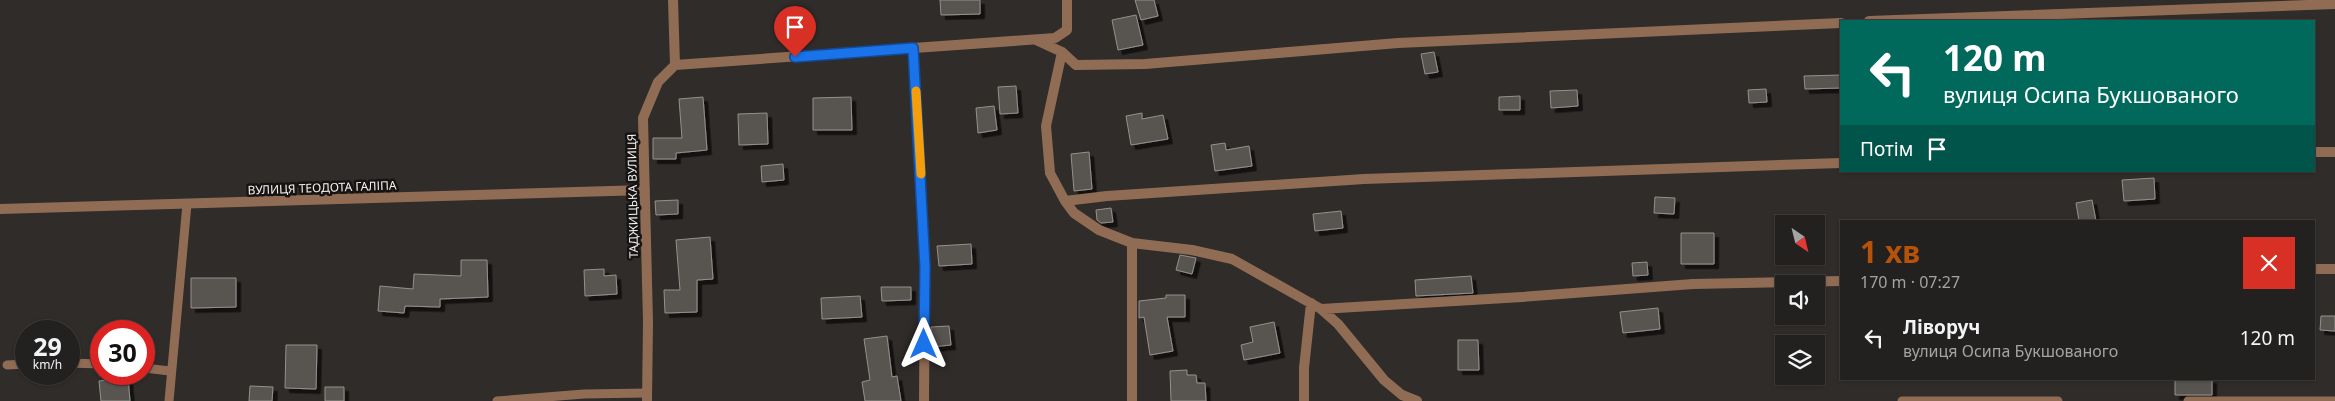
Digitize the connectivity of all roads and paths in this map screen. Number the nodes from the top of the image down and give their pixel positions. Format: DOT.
graph roads {
  1 [pos="674,0"];
  2 [pos="1067,0"];
  3 [pos="2335,4"];
  4 [pos="1896,20"];
  5 [pos="1840,22"];
  6 [pos="1036,40"];
  7 [pos="913,48"];
  8 [pos="1062,52"];
  9 [pos="675,65"];
  10 [pos="2315,152"];
  11 [pos="2335,152"];
  12 [pos="1840,163"];
  13 [pos="645,190"];
  14 [pos="1065,201"];
  15 [pos="187,204"];
  16 [pos="0,209"];
  17 [pos="1132,243"];
  18 [pos="2315,269"];
  19 [pos="2335,269"];
  20 [pos="1840,282"];
  21 [pos="1311,303"];
  22 [pos="1321,309"];
  23 [pos="7,365"];
  24 [pos="15,365"];
  25 [pos="155,369"];
  26 [pos="170,371"];
  27 [pos="647,397"];
  28 [pos="169,401"];
  29 [pos="497,401"];
  30 [pos="924,401"];
  31 [pos="1132,401"];
  32 [pos="1304,401"];
  33 [pos="1417,401"];
  34 [pos="1902,401"];
  35 [pos="2058,401"];
  36 [pos="2188,401"];
  37 [pos="2335,401"];
  1 -- 9 [label="street"];
  2 -- 6 [label="street"];
  3 -- 4 [label="street"];
  5 -- 8 [label="street"];
  6 -- 7 [label="street"];
  6 -- 8 [label="street"];
  7 -- 9 [label="street"];
  7 -- 30 [label="street"];
  8 -- 14 [label="street"];
  9 -- 13 [label="street, ТАДЖИЦЬКА ВУЛИЦЯ"];
  10 -- 11 [label="street"];
  12 -- 14 [label="street"];
  13 -- 15 [label="street, ВУЛИЦЯ ТЕОДОТА ГАЛІПА"];
  13 -- 27 [label="street, ТАДЖИЦЬКА ВУЛИЦЯ"];
  14 -- 17 [label="street"];
  15 -- 16 [label="street, ВУЛИЦЯ ТЕОДОТА ГАЛІПА"];
  15 -- 26 [label="lane"];
  17 -- 21 [label="street"];
  17 -- 31 [label="street"];
  18 -- 19 [label="street"];
  20 -- 22 [label="street"];
  21 -- 22 [label="street"];
  21 -- 32 [label="street"];
  22 -- 33 [label="street"];
  23 -- 24 [label="lane"];
  25 -- 26 [label="lane"];
  26 -- 28 [label="lane"];
  27 -- 29 [label="lane"];
  34 -- 35 [label="lane"];
  36 -- 37 [label="lane"];
}
